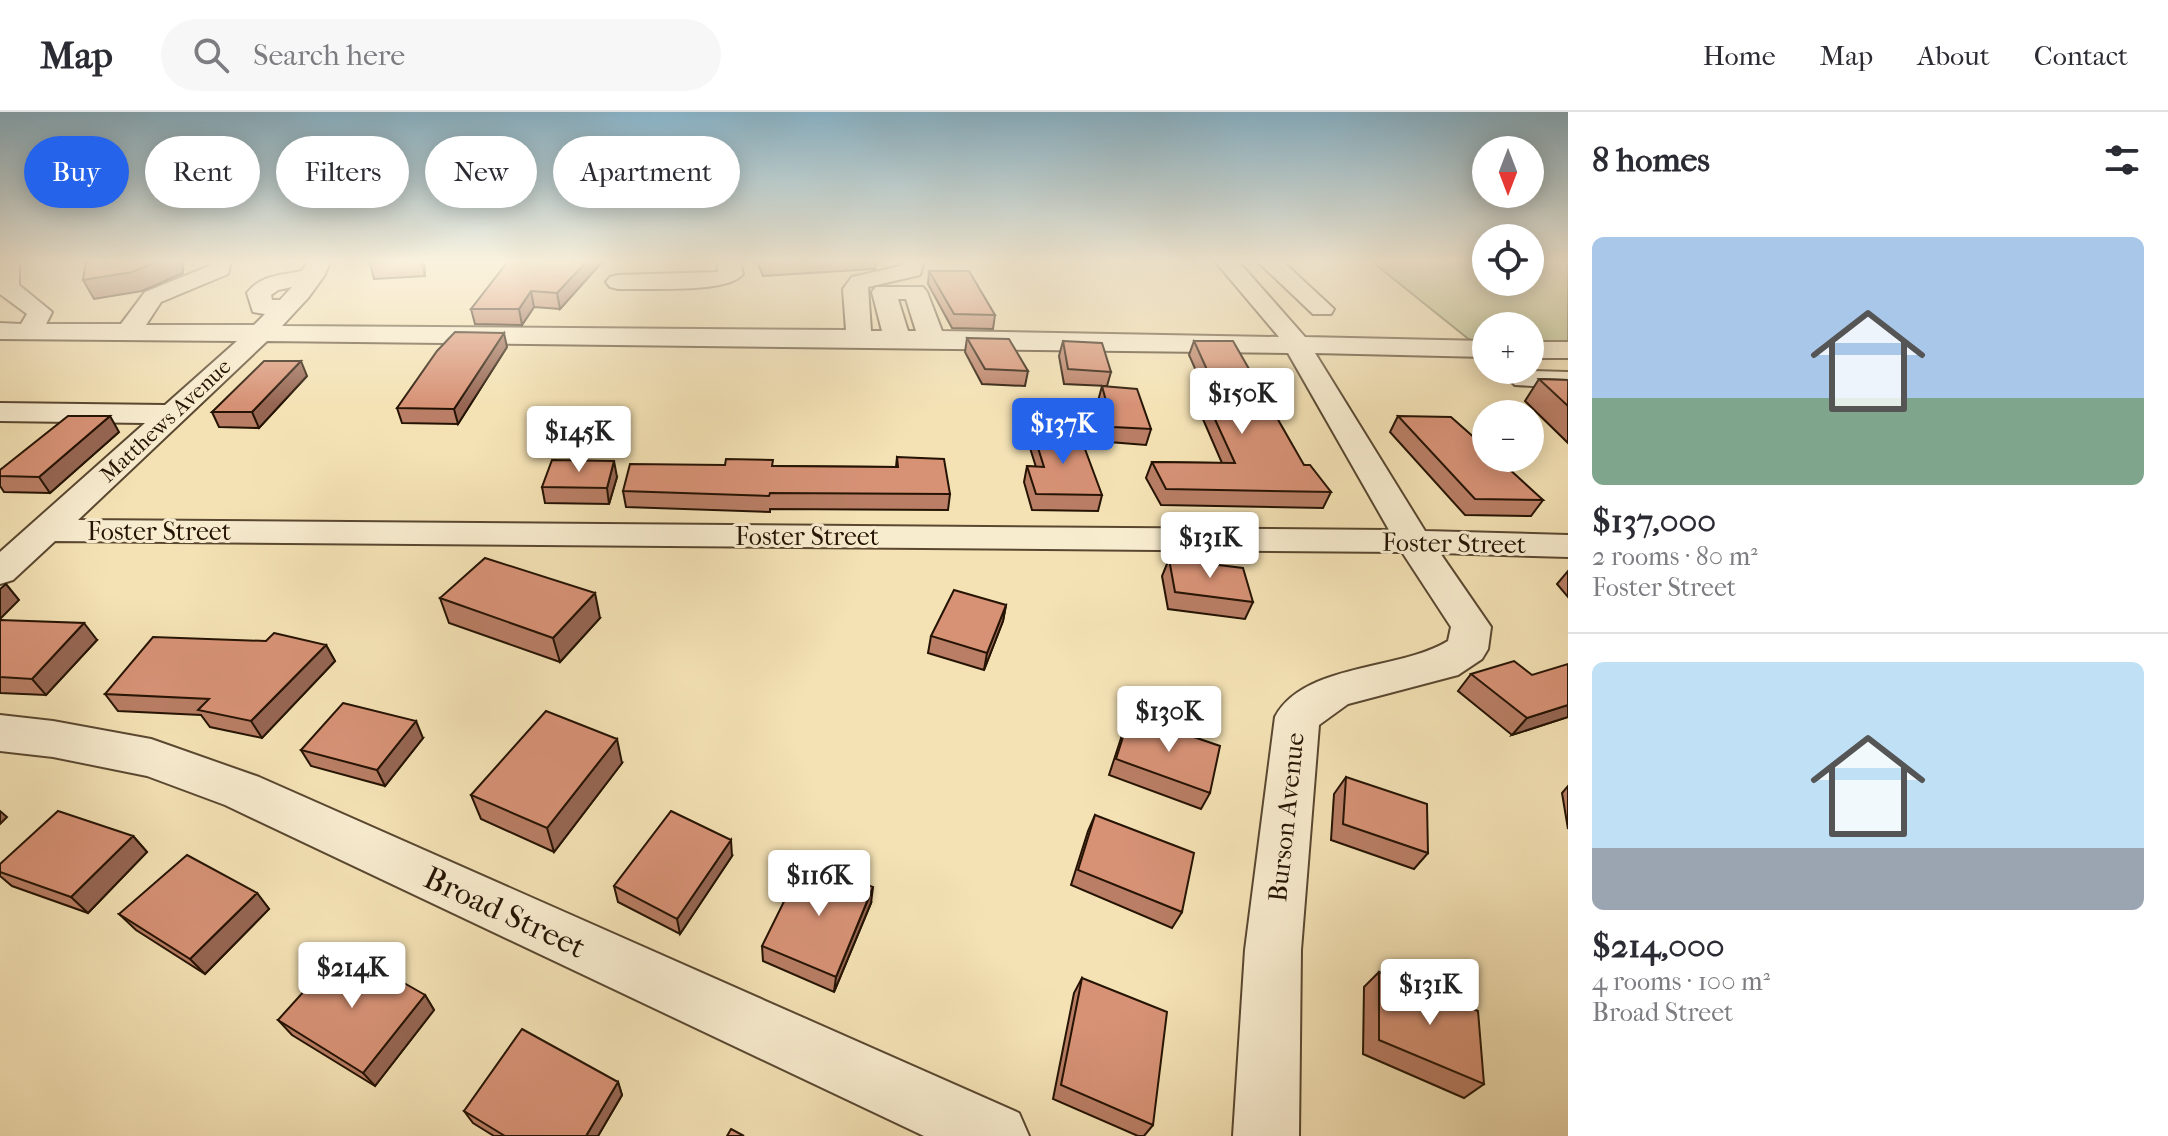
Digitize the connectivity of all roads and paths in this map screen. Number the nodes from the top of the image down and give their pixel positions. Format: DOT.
graph roads {
  1 [pos="34,308"];
  2 [pos="145,308"];
  3 [pos="285,308"];
  4 [pos="611,308"];
  5 [pos="857,308"];
  6 [pos="888,308"];
  7 [pos="921,308"];
  8 [pos="1271,308"];
  9 [pos="0,331"];
  10 [pos="29,331"];
  11 [pos="129,331"];
  12 [pos="261,333"];
  13 [pos="605,335"];
  14 [pos="859,338"];
  15 [pos="897,338"];
  16 [pos="932,339"];
  17 [pos="1297,345"];
  18 [pos="1472,349"];
  19 [pos="1544,350"];
  20 [pos="1568,350"];
  21 [pos="1544,379"];
  22 [pos="1568,380"];
  23 [pos="0,412"];
  24 [pos="172,414"];
  25 [pos="45,530"];
  26 [pos="1413,541"];
  27 [pos="1568,546"];
  28 [pos="0,572"];
  29 [pos="0,733"];
  30 [pos="996,1136"];
  31 [pos="1266,1136"];
  1 -- 10 [label="street"];
  2 -- 11 [label="street"];
  3 -- 12 [label="street, Matthews Avenue"];
  4 -- 13 [label="street"];
  5 -- 14 [label="street"];
  6 -- 15 [label="street"];
  7 -- 16 [label="street"];
  8 -- 17 [label="street, Burson Avenue"];
  9 -- 10 [label="street"];
  10 -- 11 [label="street"];
  11 -- 12 [label="street"];
  12 -- 13 [label="street"];
  12 -- 24 [label="street, Matthews Avenue"];
  13 -- 14 [label="street"];
  14 -- 15 [label="street"];
  15 -- 16 [label="street"];
  16 -- 17 [label="street"];
  17 -- 18 [label="street"];
  17 -- 26 [label="street, Burson Avenue"];
  19 -- 20 [label="street"];
  21 -- 22 [label="street"];
  23 -- 24 [label="street"];
  24 -- 25 [label="street, Matthews Avenue"];
  25 -- 26 [label="street, Foster Street"];
  25 -- 28 [label="street, Matthews Avenue"];
  26 -- 27 [label="street, Foster Street"];
  26 -- 31 [label="street, Burson Avenue"];
  29 -- 30 [label="street, Broad Street"];
}
